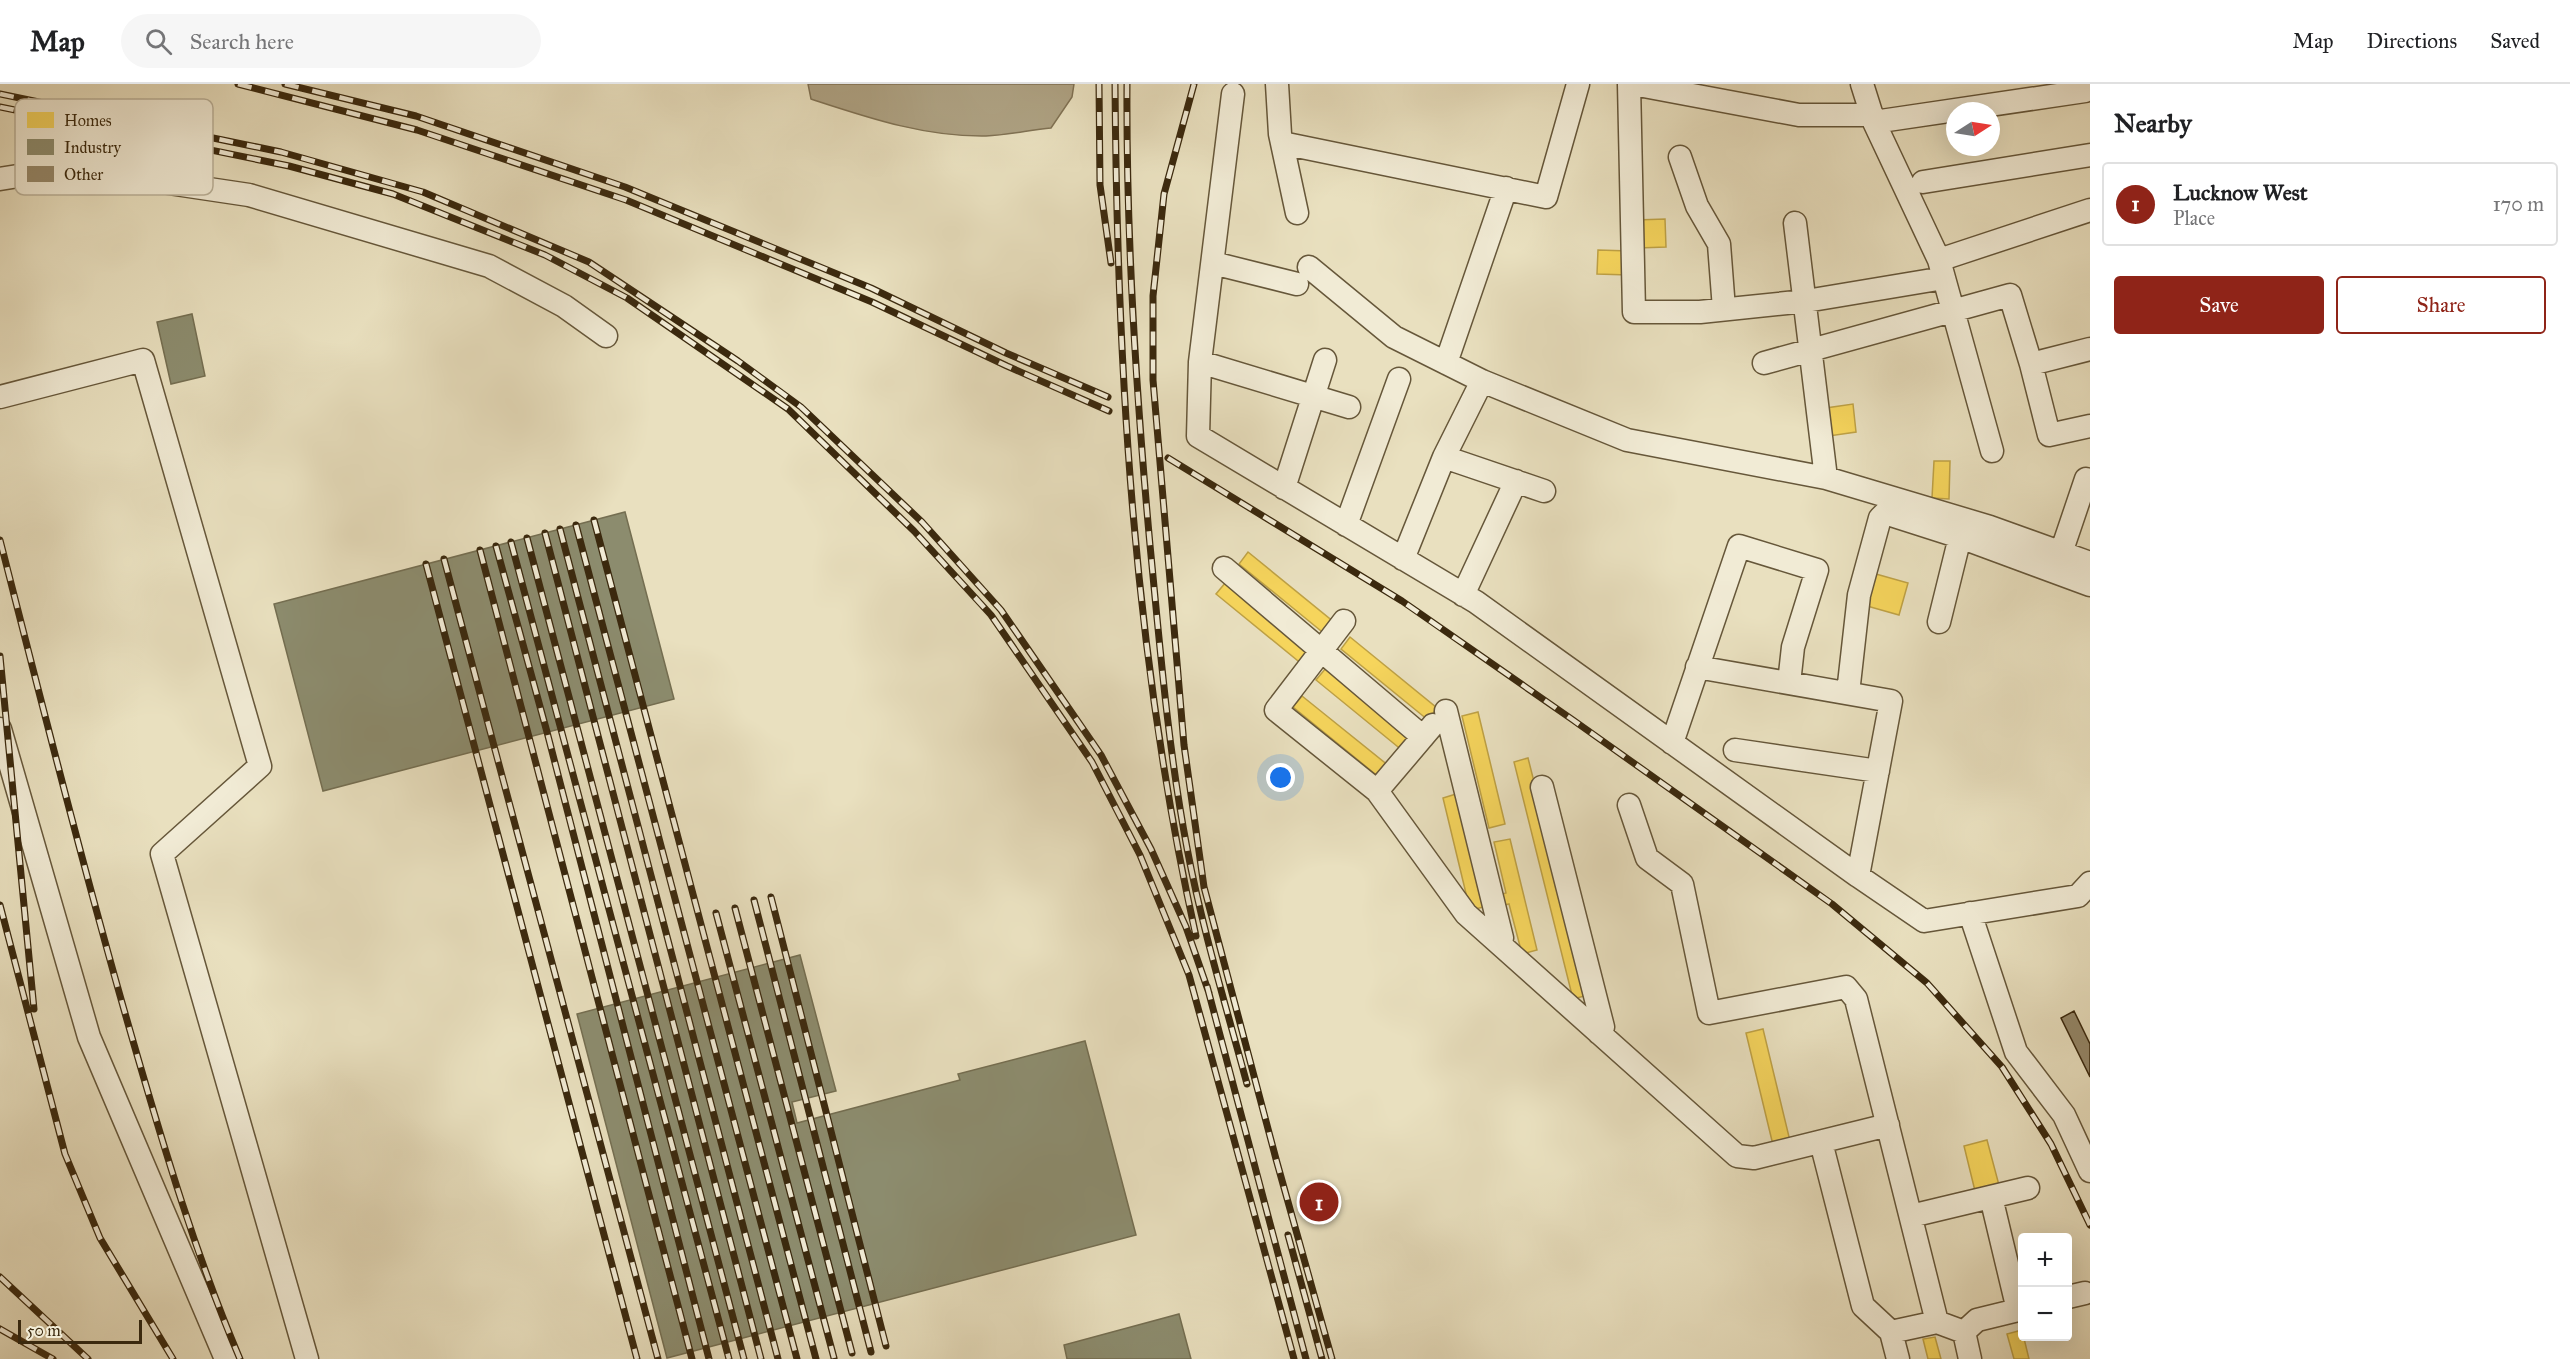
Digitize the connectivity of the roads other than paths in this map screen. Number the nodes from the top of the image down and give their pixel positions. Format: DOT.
graph roads {
  1 [pos="1277,84"];
  2 [pos="1578,84"];
  3 [pos="1631,84"];
  4 [pos="1862,84"];
  5 [pos="1233,94"];
  6 [pos="2086,94"];
  7 [pos="1873,119"];
  8 [pos="1282,143"];
  9 [pos="2090,155"];
  10 [pos="1680,157"];
  11 [pos="15,177"];
  12 [pos="0,179"];
  13 [pos="1923,183"];
  14 [pos="1506,188"];
  15 [pos="213,190"];
  16 [pos="2090,210"];
  17 [pos="1297,213"];
  18 [pos="1795,223"];
  19 [pos="1213,263"];
  20 [pos="1941,269"];
  21 [pos="1806,301"];
  22 [pos="1724,309"];
  23 [pos="1953,311"];
  24 [pos="606,336"];
  25 [pos="2090,349"];
  26 [pos="1810,351"];
  27 [pos="1325,360"];
  28 [pos="1200,362"];
  29 [pos="1446,363"];
  30 [pos="1764,363"];
  31 [pos="2031,364"];
  32 [pos="1399,379"];
  33 [pos="1482,381"];
  34 [pos="0,397"];
  35 [pos="1314,397"];
  36 [pos="1348,407"];
  37 [pos="2090,426"];
  38 [pos="1992,451"];
  39 [pos="1444,457"];
  40 [pos="1826,478"];
  41 [pos="2086,478"];
  42 [pos="1516,481"];
  43 [pos="1284,488"];
  44 [pos="1544,491"];
  45 [pos="1346,525"];
  46 [pos="1960,537"];
  47 [pos="2061,553"];
  48 [pos="1402,558"];
  49 [pos="2090,563"];
  50 [pos="1224,568"];
  51 [pos="2090,585"];
  52 [pos="1463,595"];
  53 [pos="1344,621"];
  54 [pos="1939,622"];
  55 [pos="1321,650"];
  56 [pos="1698,667"];
  57 [pos="1789,683"];
  58 [pos="1848,693"];
  59 [pos="0,729"];
  60 [pos="1423,737"];
  61 [pos="1672,743"];
  62 [pos="1735,750"];
  63 [pos="1878,771"];
  64 [pos="1542,787"];
  65 [pos="1377,791"];
  66 [pos="1629,805"];
  67 [pos="1858,876"];
  68 [pos="2090,883"];
  69 [pos="1970,914"];
  70 [pos="1499,943"];
  71 [pos="1599,1033"];
  72 [pos="1888,1125"];
  73 [pos="1821,1142"];
  74 [pos="2090,1171"];
  75 [pos="2028,1188"];
  76 [pos="1991,1197"];
  77 [pos="1911,1216"];
  78 [pos="2018,1301"];
  79 [pos="2018,1310"];
  80 [pos="1936,1322"];
  81 [pos="1892,1332"];
  82 [pos="1964,1332"];
  83 [pos="226,1359"];
  84 [pos="307,1359"];
  85 [pos="1898,1359"];
  86 [pos="1971,1359"];
  1 -- 8 [label="street"];
  2 -- 14 [label="street"];
  3 -- 7 [label="street"];
  3 -- 22 [label="street"];
  4 -- 7 [label="street"];
  5 -- 19 [label="street"];
  6 -- 7 [label="street"];
  7 -- 20 [label="street"];
  8 -- 14 [label="street"];
  8 -- 17 [label="street"];
  9 -- 13 [label="street"];
  10 -- 22 [label="street"];
  11 -- 12 [label="street"];
  14 -- 29 [label="street"];
  15 -- 24 [label="street"];
  16 -- 20 [label="street"];
  18 -- 21 [label="street"];
  19 -- 28 [label="street"];
  19 -- 29 [label="street"];
  20 -- 21 [label="street"];
  20 -- 23 [label="street"];
  21 -- 22 [label="street"];
  21 -- 26 [label="street"];
  23 -- 26 [label="street"];
  23 -- 31 [label="street"];
  23 -- 38 [label="street"];
  25 -- 31 [label="street"];
  26 -- 30 [label="street"];
  26 -- 40 [label="street"];
  27 -- 35 [label="street"];
  28 -- 35 [label="street"];
  28 -- 43 [label="street"];
  29 -- 33 [label="street"];
  31 -- 37 [label="street"];
  32 -- 45 [label="street"];
  33 -- 39 [label="street"];
  33 -- 40 [label="street"];
  34 -- 84 [label="street"];
  35 -- 36 [label="street"];
  35 -- 43 [label="street"];
  39 -- 42 [label="street"];
  39 -- 48 [label="street"];
  40 -- 47 [label="street"];
  41 -- 47 [label="street"];
  42 -- 44 [label="street"];
  42 -- 52 [label="street"];
  43 -- 45 [label="street"];
  45 -- 48 [label="street"];
  46 -- 51 [label="street"];
  46 -- 54 [label="street"];
  46 -- 58 [label="street"];
  47 -- 49 [label="street"];
  48 -- 52 [label="street"];
  50 -- 55 [label="street"];
  52 -- 61 [label="street"];
  53 -- 55 [label="street"];
  55 -- 60 [label="street"];
  55 -- 65 [label="street"];
  56 -- 57 [label="street"];
  56 -- 57 [label="street"];
  56 -- 61 [label="street"];
  57 -- 58 [label="street"];
  58 -- 63 [label="street"];
  59 -- 83 [label="street"];
  60 -- 65 [label="street"];
  60 -- 70 [label="street"];
  61 -- 67 [label="street"];
  62 -- 63 [label="street"];
  63 -- 67 [label="street"];
  64 -- 71 [label="street"];
  65 -- 70 [label="street"];
  66 -- 72 [label="street"];
  67 -- 69 [label="street"];
  68 -- 69 [label="street"];
  69 -- 74 [label="street"];
  70 -- 71 [label="street"];
  71 -- 73 [label="street"];
  72 -- 73 [label="street"];
  72 -- 77 [label="street"];
  73 -- 81 [label="street"];
  75 -- 76 [label="street"];
  76 -- 77 [label="street"];
  76 -- 78 [label="street"];
  77 -- 80 [label="street"];
  79 -- 82 [label="street"];
  80 -- 81 [label="street"];
  80 -- 82 [label="street"];
  81 -- 85 [label="street"];
  82 -- 86 [label="street"];
}
